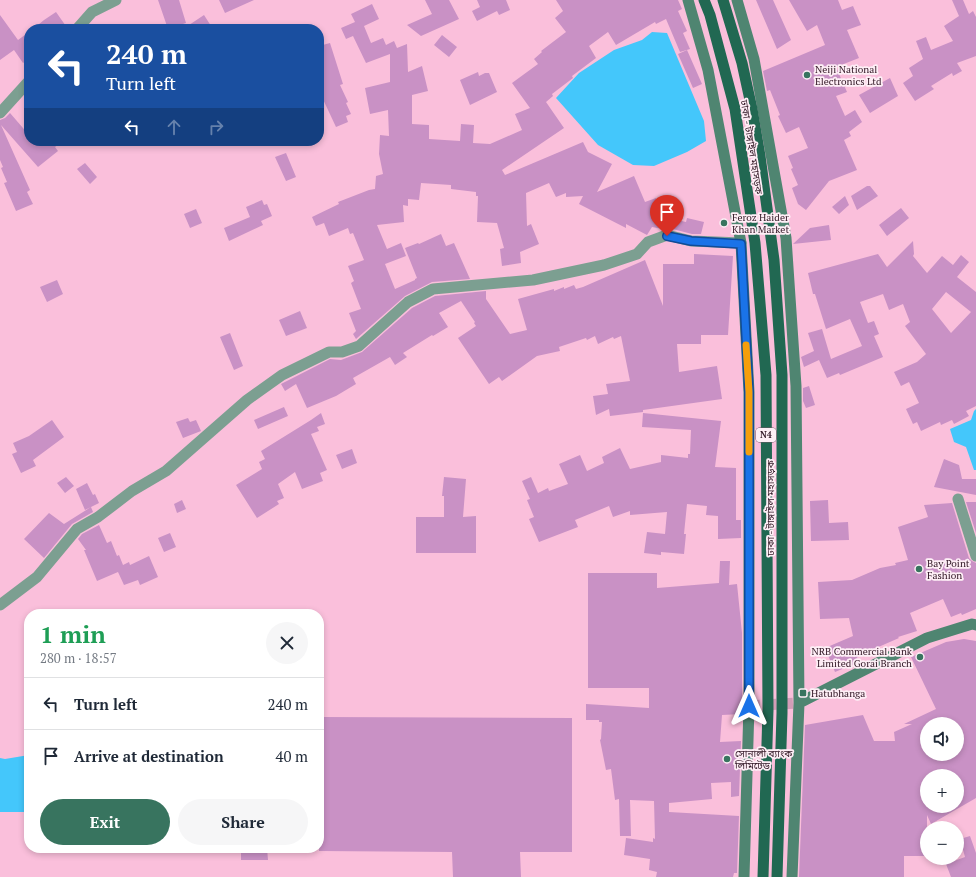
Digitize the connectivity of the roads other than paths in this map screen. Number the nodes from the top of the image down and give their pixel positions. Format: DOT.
graph roads {
  1 [pos="116,0"];
  2 [pos="688,0"];
  3 [pos="704,0"];
  4 [pos="724,0"];
  5 [pos="737,0"];
  6 [pos="81,24"];
  7 [pos="24,87"];
  8 [pos="0,113"];
  9 [pos="741,244"];
  10 [pos="958,499"];
  11 [pos="976,556"];
  12 [pos="0,605"];
  13 [pos="976,625"];
  14 [pos="799,703"];
  15 [pos="744,877"];
  16 [pos="763,877"];
  17 [pos="777,877"];
  18 [pos="792,877"];
  1 -- 6 [label="street"];
  2 -- 9 [label="main road"];
  3 -- 16 [label="highway, ঢাকা - টাঙ্গাইল মহাসড়ক / N4"];
  4 -- 17 [label="highway, ঢাকা - টাঙ্গাইল মহাসড়ক / N4"];
  5 -- 14 [label="main road"];
  7 -- 8 [label="street"];
  9 -- 12 [label="street"];
  9 -- 15 [label="main road"];
  10 -- 11 [label="street"];
  13 -- 14 [label="main road"];
  14 -- 18 [label="main road"];
}
